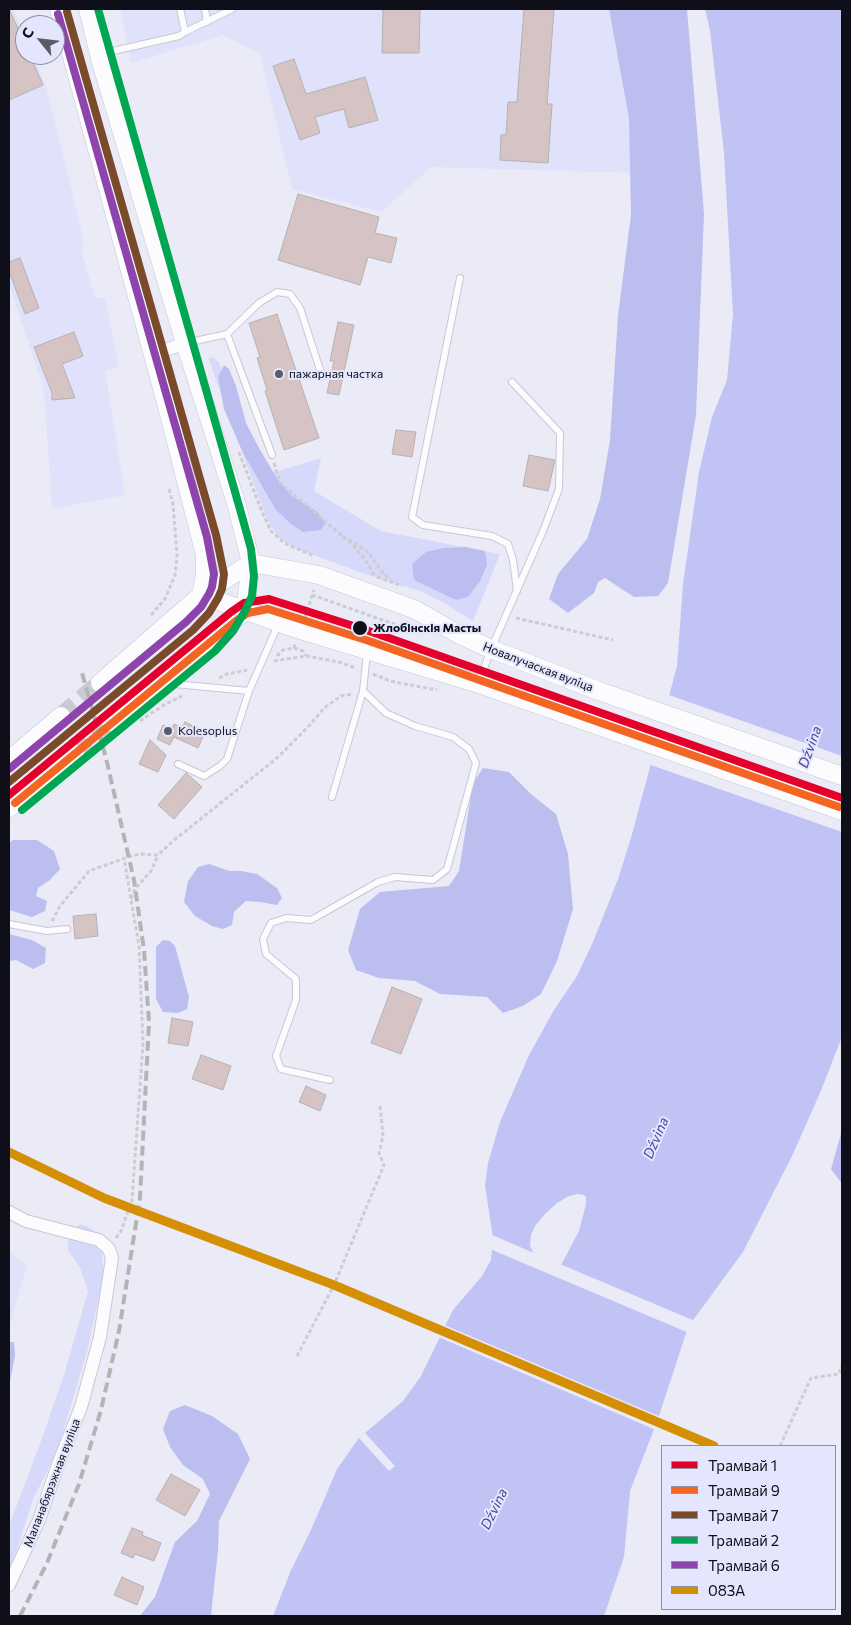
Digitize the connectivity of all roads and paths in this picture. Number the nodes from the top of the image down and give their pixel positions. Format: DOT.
graph roads {
  1 [pos="59,9"];
  2 [pos="88,9"];
  3 [pos="180,9"];
  4 [pos="205,9"];
  5 [pos="232,9"];
  6 [pos="206,22"];
  7 [pos="185,32"];
  8 [pos="98,54"];
  9 [pos="460,278"];
  10 [pos="226,334"];
  11 [pos="185,343"];
  12 [pos="152,355"];
  13 [pos="322,376"];
  14 [pos="512,382"];
  15 [pos="238,450"];
  16 [pos="272,455"];
  17 [pos="169,486"];
  18 [pos="262,512"];
  19 [pos="257,513"];
  20 [pos="338,533"];
  21 [pos="315,556"];
  22 [pos="251,563"];
  23 [pos="365,573"];
  24 [pos="374,576"];
  25 [pos="395,583"];
  26 [pos="409,588"];
  27 [pos="517,591"];
  28 [pos="200,595"];
  29 [pos="312,596"];
  30 [pos="245,611"];
  31 [pos="506,616"];
  32 [pos="145,622"];
  33 [pos="279,623"];
  34 [pos="422,634"];
  35 [pos="613,640"];
  36 [pos="294,648"];
  37 [pos="491,650"];
  38 [pos="367,651"];
  39 [pos="306,656"];
  40 [pos="260,667"];
  41 [pos="365,671"];
  42 [pos="100,683"];
  43 [pos="158,683"];
  44 [pos="479,684"];
  45 [pos="200,687"];
  46 [pos="249,691"];
  47 [pos="363,691"];
  48 [pos="443,691"];
  49 [pos="62,716"];
  50 [pos="111,722"];
  51 [pos="136,724"];
  52 [pos="75,754"];
  53 [pos="9,760"];
  54 [pos="178,764"];
  55 [pos="842,776"];
  56 [pos="332,797"];
  57 [pos="9,808"];
  58 [pos="842,811"];
  59 [pos="158,855"];
  60 [pos="124,858"];
  61 [pos="130,899"];
  62 [pos="9,924"];
  63 [pos="67,928"];
  64 [pos="47,930"];
  65 [pos="330,1080"];
  66 [pos="380,1106"];
  67 [pos="9,1212"];
  68 [pos="109,1249"];
  69 [pos="297,1356"];
  70 [pos="842,1365"];
  71 [pos="780,1445"];
  72 [pos="9,1585"];
  1 -- 12 [label="main road"];
  2 -- 8 [label="main road"];
  3 -- 7 [label="lane"];
  4 -- 6 [label="lane"];
  5 -- 6 [label="lane"];
  6 -- 7 [label="lane"];
  7 -- 8 [label="lane"];
  8 -- 11 [label="main road"];
  9 -- 27 [label="lane"];
  10 -- 11 [label="lane"];
  10 -- 13 [label="lane"];
  10 -- 16 [label="lane"];
  11 -- 12 [label="street"];
  11 -- 22 [label="main road"];
  12 -- 28 [label="main road"];
  14 -- 27 [label="lane"];
  15 -- 18 [label="path"];
  16 -- 20 [label="path"];
  17 -- 32 [label="path"];
  18 -- 19 [label="path"];
  18 -- 21 [label="path"];
  20 -- 24 [label="path"];
  20 -- 25 [label="path"];
  22 -- 28 [label="main road"];
  22 -- 30 [label="main road"];
  22 -- 37 [label="main road, Новалучаская вуліца"];
  23 -- 24 [label="path"];
  24 -- 25 [label="path"];
  25 -- 26 [label="path"];
  27 -- 31 [label="lane"];
  28 -- 30 [label="main road"];
  28 -- 42 [label="main road"];
  29 -- 34 [label="path"];
  30 -- 33 [label="main road"];
  30 -- 43 [label="main road"];
  31 -- 35 [label="path"];
  31 -- 37 [label="lane"];
  33 -- 38 [label="main road"];
  33 -- 40 [label="lane"];
  36 -- 39 [label="path"];
  37 -- 44 [label="lane"];
  37 -- 55 [label="main road, Новалучаская вуліца"];
  38 -- 41 [label="lane"];
  38 -- 44 [label="main road"];
  39 -- 40 [label="path"];
  39 -- 41 [label="path"];
  40 -- 45 [label="path"];
  40 -- 46 [label="lane"];
  41 -- 47 [label="lane"];
  41 -- 48 [label="path"];
  43 -- 45 [label="lane"];
  43 -- 50 [label="main road"];
  44 -- 58 [label="main road"];
  45 -- 46 [label="lane"];
  45 -- 51 [label="path"];
  46 -- 54 [label="lane"];
  47 -- 56 [label="lane"];
  47 -- 59 [label="path"];
  47 -- 65 [label="lane"];
  49 -- 53 [label="main road"];
  52 -- 57 [label="main road"];
  59 -- 60 [label="path"];
  59 -- 61 [label="path"];
  60 -- 61 [label="path"];
  60 -- 64 [label="path"];
  61 -- 68 [label="path"];
  62 -- 64 [label="lane"];
  63 -- 64 [label="lane"];
  66 -- 69 [label="path"];
  67 -- 68 [label="street"];
  68 -- 72 [label="street, Маланабярэжная вуліца"];
  70 -- 71 [label="path"];
}
